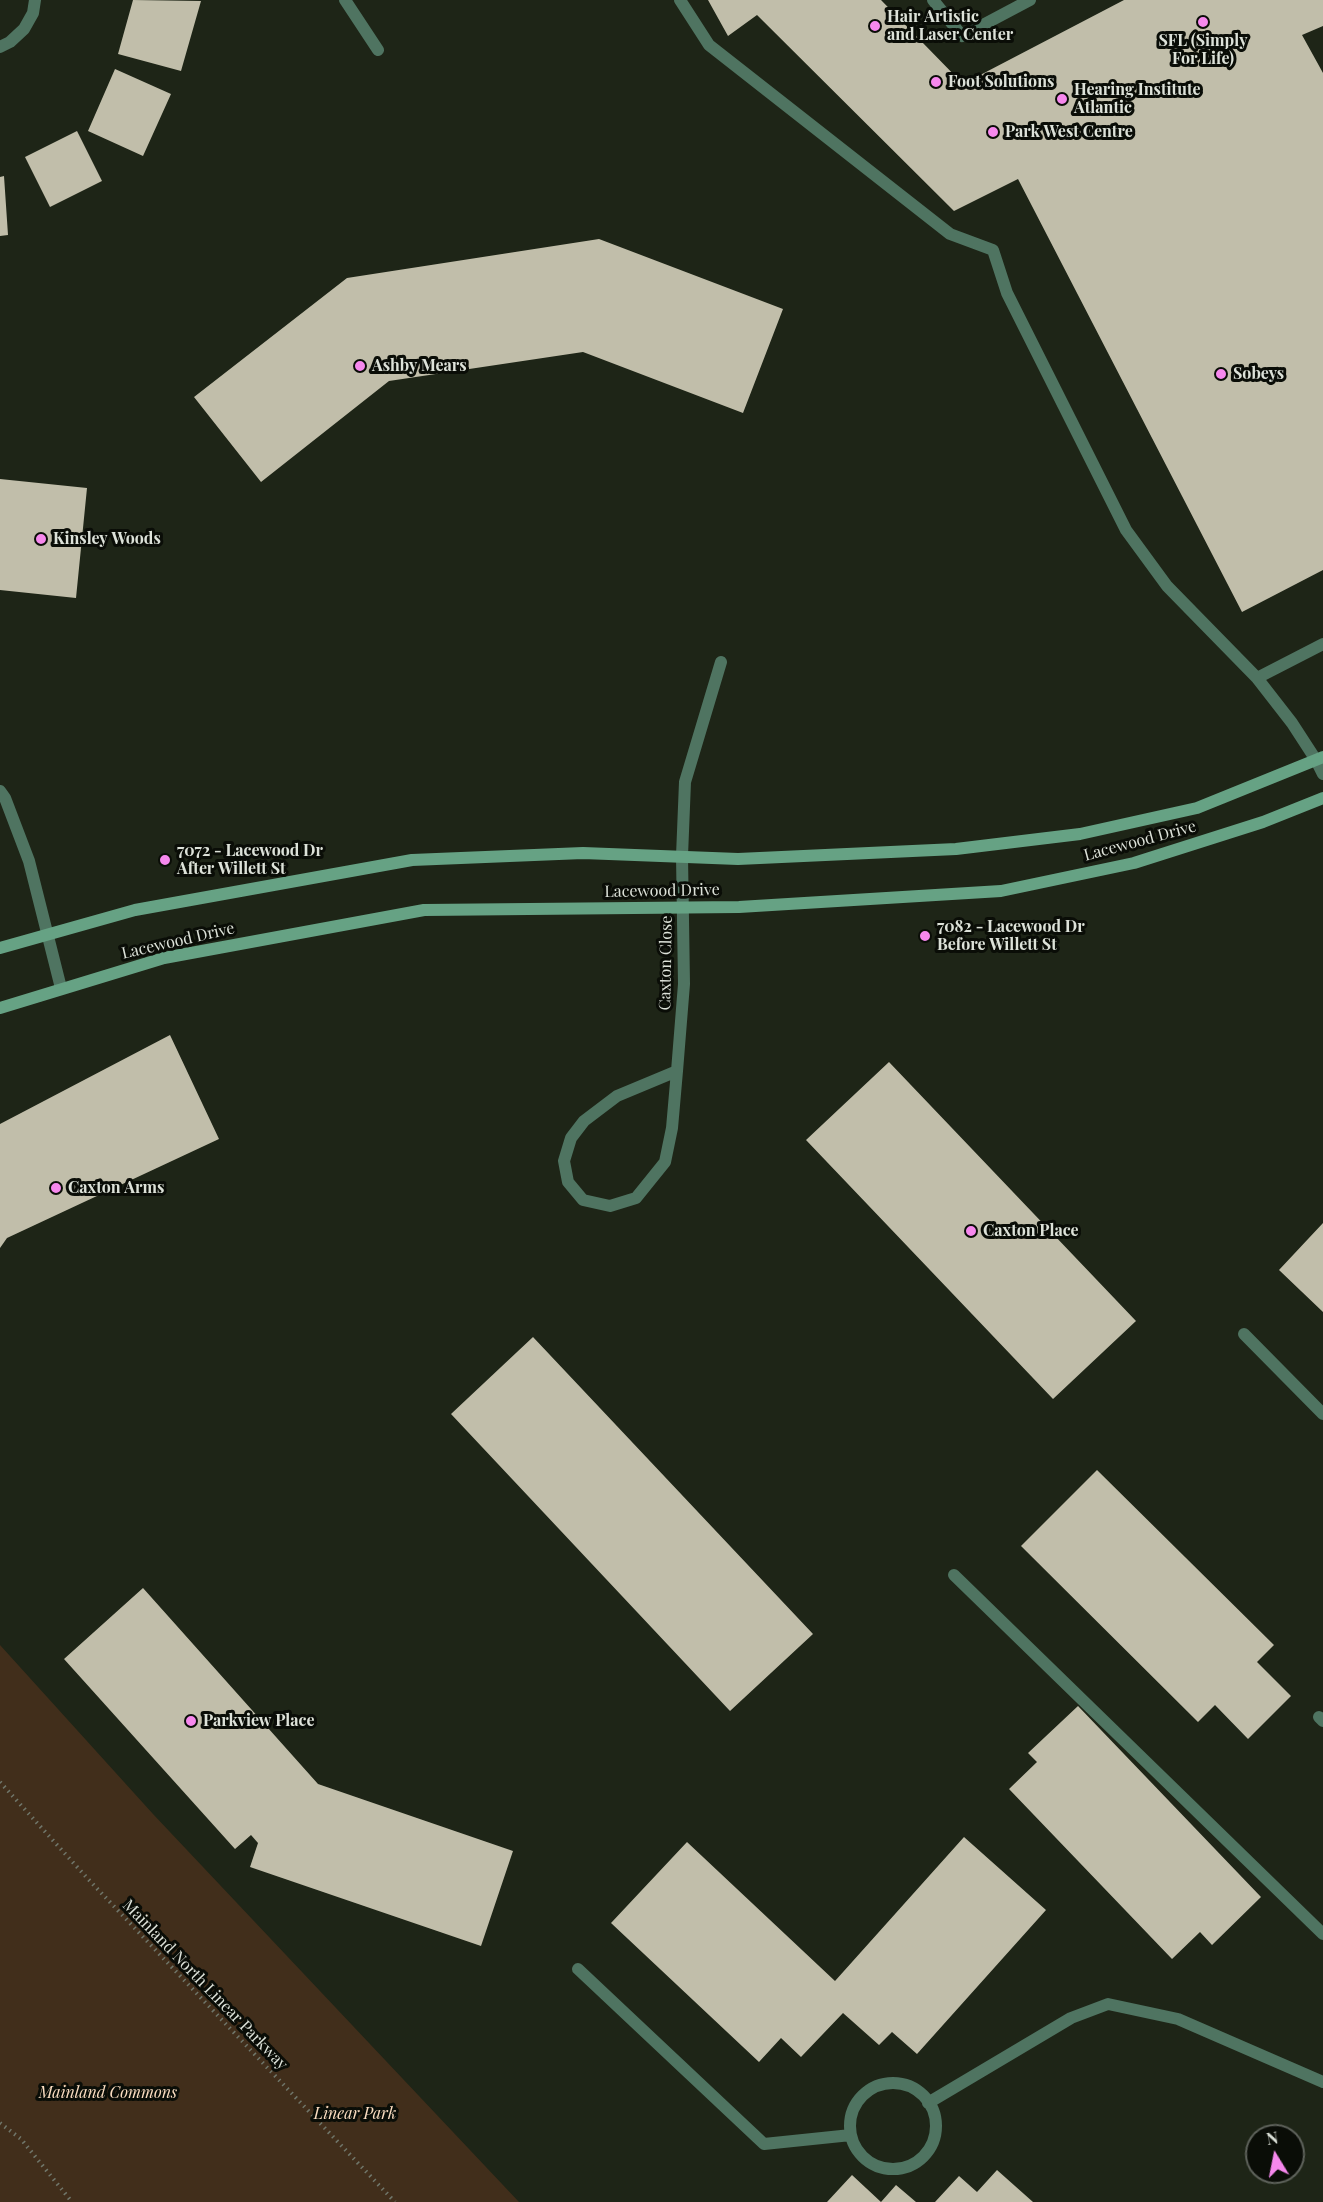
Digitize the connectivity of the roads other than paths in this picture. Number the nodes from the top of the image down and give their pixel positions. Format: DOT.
graph roads {
  1 [pos="35,0"];
  2 [pos="345,0"];
  3 [pos="680,0"];
  4 [pos="933,0"];
  5 [pos="1030,0"];
  6 [pos="0,47"];
  7 [pos="378,50"];
  8 [pos="1323,644"];
  9 [pos="721,662"];
  10 [pos="1257,678"];
  11 [pos="1319,759"];
  12 [pos="1323,774"];
  13 [pos="0,792"];
  14 [pos="1323,798"];
  15 [pos="682,856"];
  16 [pos="684,908"];
  17 [pos="48,934"];
  18 [pos="0,948"];
  19 [pos="61,988"];
  20 [pos="0,1008"];
  21 [pos="677,1071"];
  22 [pos="1245,1334"];
  23 [pos="1323,1414"];
  24 [pos="954,1575"];
  25 [pos="1323,1934"];
  26 [pos="578,1969"];
  27 [pos="1323,2082"];
  28 [pos="928,2103"];
  29 [pos="851,2135"];
  1 -- 6 [label="street"];
  2 -- 7 [label="street"];
  3 -- 10 [label="street"];
  4 -- 5 [label="street"];
  8 -- 10 [label="street"];
  9 -- 15 [label="street, Caxton Close"];
  10 -- 11 [label="street"];
  11 -- 12 [label="street"];
  11 -- 15 [label="main road, Lacewood Drive"];
  13 -- 17 [label="street"];
  14 -- 16 [label="main road, Lacewood Drive"];
  15 -- 16 [label="street, Caxton Close"];
  15 -- 17 [label="main road, Lacewood Drive"];
  16 -- 19 [label="main road, Lacewood Drive"];
  16 -- 21 [label="street, Caxton Close"];
  17 -- 18 [label="main road, Lacewood Drive"];
  17 -- 19 [label="street"];
  19 -- 20 [label="main road, Lacewood Drive"];
  21 -- 21 [label="street, Caxton Close"];
  22 -- 23 [label="street"];
  24 -- 25 [label="street"];
  26 -- 29 [label="street"];
  27 -- 28 [label="street"];
  28 -- 29 [label="street"];
  28 -- 29 [label="street"];
}
